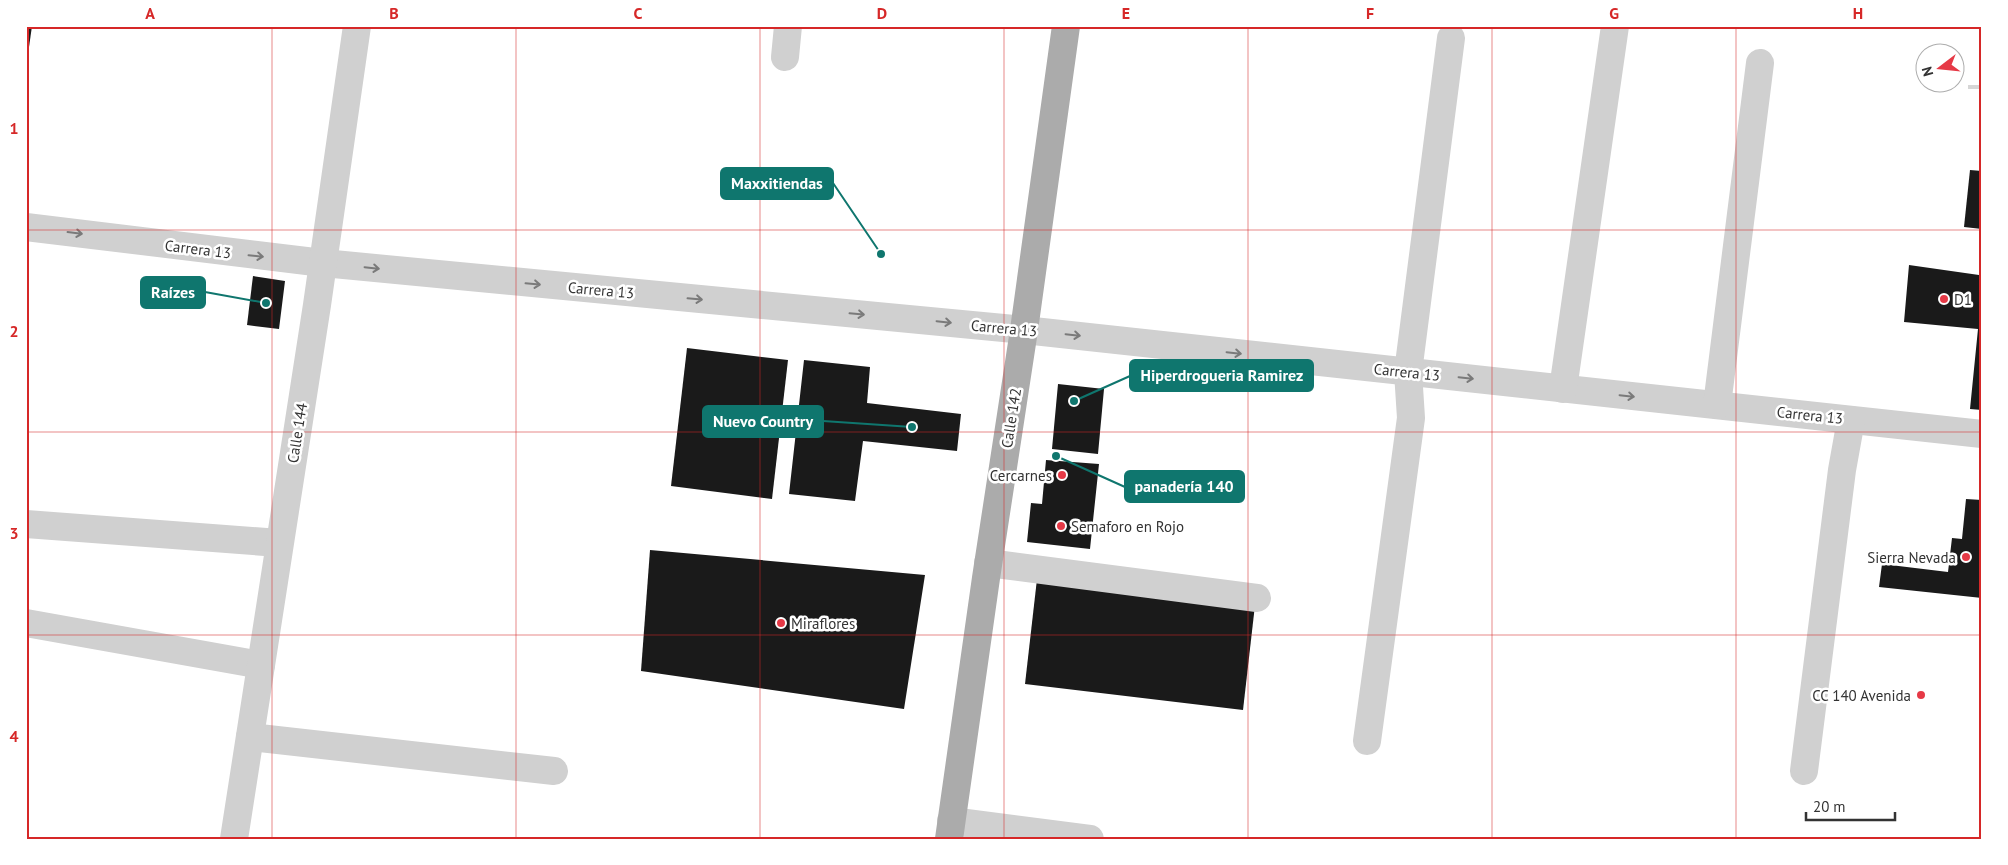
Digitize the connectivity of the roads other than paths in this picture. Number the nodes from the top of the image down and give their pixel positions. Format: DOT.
graph roads {
  1 [pos="357,26"];
  2 [pos="788,26"];
  3 [pos="1066,26"];
  4 [pos="1615,26"];
  5 [pos="1451,38"];
  6 [pos="785,57"];
  7 [pos="1760,63"];
  8 [pos="26,227"];
  9 [pos="323,263"];
  10 [pos="1024,330"];
  11 [pos="1408,372"];
  12 [pos="1563,389"];
  13 [pos="1717,405"];
  14 [pos="1851,420"];
  15 [pos="1982,434"];
  16 [pos="26,524"];
  17 [pos="280,542"];
  18 [pos="988,563"];
  19 [pos="1257,598"];
  20 [pos="26,623"];
  21 [pos="261,665"];
  22 [pos="250,737"];
  23 [pos="1367,740"];
  24 [pos="554,771"];
  25 [pos="1804,771"];
  26 [pos="950,830"];
  27 [pos="234,839"];
  28 [pos="1090,839"];
  1 -- 9 [label="street, Calle 144"];
  2 -- 6 [label="street"];
  3 -- 10 [label="main road, Calle 142"];
  4 -- 12 [label="street"];
  5 -- 11 [label="street"];
  7 -- 13 [label="street"];
  8 -- 9 [label="street, Carrera 13, one-way"];
  9 -- 10 [label="street, Carrera 13, one-way"];
  9 -- 17 [label="street, Calle 144"];
  10 -- 11 [label="street, Carrera 13, one-way"];
  10 -- 18 [label="main road, Calle 142"];
  11 -- 12 [label="street, Carrera 13, one-way"];
  11 -- 23 [label="street"];
  12 -- 13 [label="street, Carrera 13, one-way"];
  13 -- 14 [label="street, Carrera 13"];
  14 -- 15 [label="street, Carrera 13"];
  14 -- 25 [label="street"];
  16 -- 17 [label="street"];
  17 -- 21 [label="street, Calle 144"];
  18 -- 19 [label="street"];
  18 -- 26 [label="main road, Calle 142"];
  20 -- 21 [label="street"];
  21 -- 22 [label="street, Calle 144"];
  22 -- 24 [label="street"];
  22 -- 27 [label="street, Calle 144"];
  26 -- 28 [label="street"];
}
